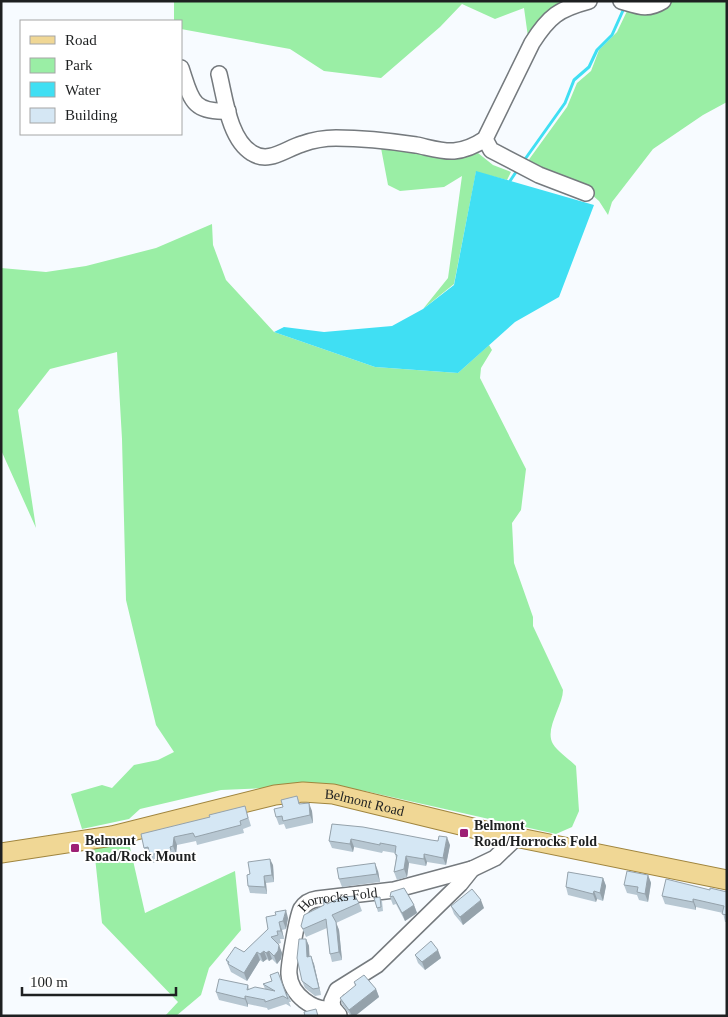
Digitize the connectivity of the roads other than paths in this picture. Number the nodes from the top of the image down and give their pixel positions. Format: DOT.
graph roads {
  1 [pos="589,1"];
  2 [pos="663,1"];
  3 [pos="628,3"];
  4 [pos="182,71"];
  5 [pos="219,74"];
  6 [pos="228,111"];
  7 [pos="485,139"];
  8 [pos="586,193"];
  9 [pos="517,837"];
  10 [pos="1,853"];
  11 [pos="472,869"];
  12 [pos="727,880"];
  13 [pos="336,1012"];
  1 -- 7 [label="street"];
  2 -- 3 [label="street"];
  4 -- 6 [label="street"];
  5 -- 6 [label="street"];
  6 -- 7 [label="street"];
  7 -- 8 [label="street"];
  9 -- 10 [label="main road, Belmont Road"];
  9 -- 11 [label="street, Horrocks Fold"];
  9 -- 12 [label="main road, Belmont Road"];
  11 -- 13 [label="street, Horrocks Fold"];
  11 -- 13 [label="street, Horrocks Fold"];
}
